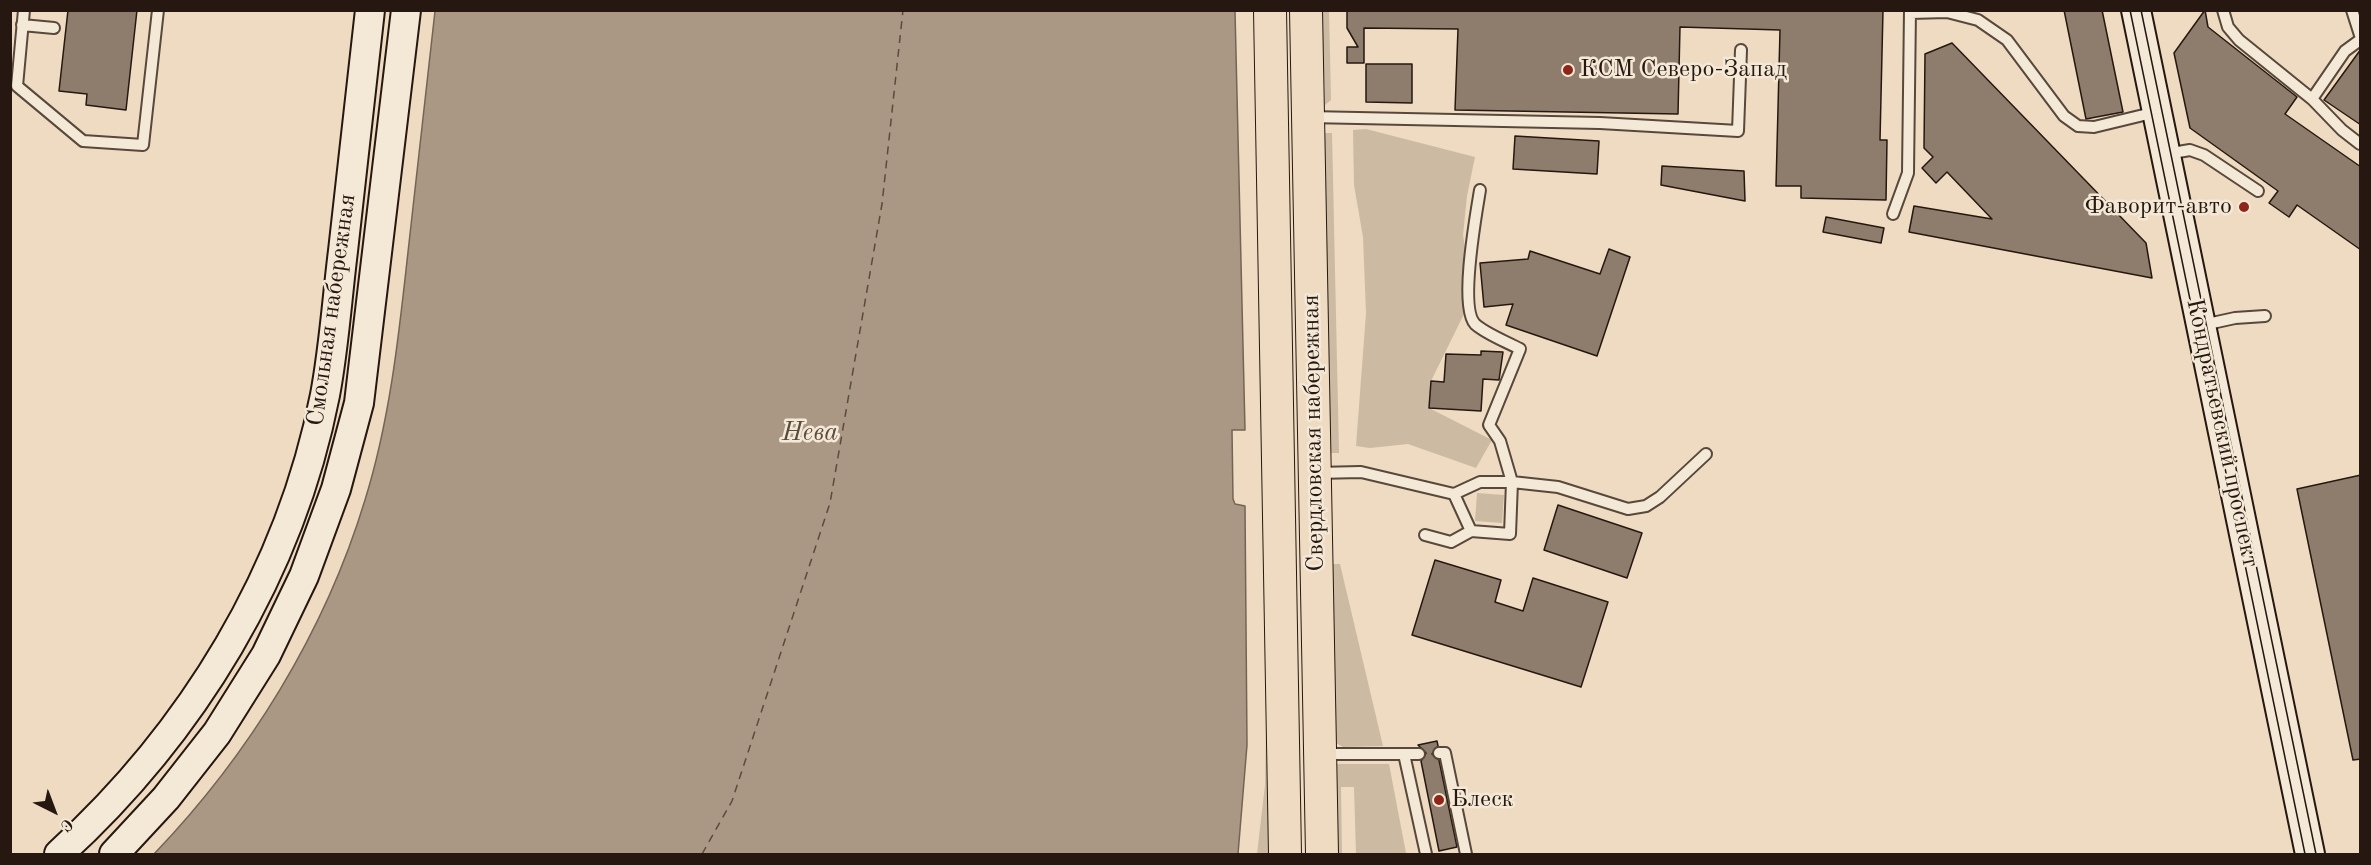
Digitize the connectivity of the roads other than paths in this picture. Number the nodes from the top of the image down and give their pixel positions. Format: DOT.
graph roads {
  1 [pos="24,10"];
  2 [pos="158,10"];
  3 [pos="370,10"];
  4 [pos="406,10"];
  5 [pos="1270,10"];
  6 [pos="1306,10"];
  7 [pos="2136,10"];
  8 [pos="2223,10"];
  9 [pos="2352,10"];
  10 [pos="1910,12"];
  11 [pos="22,25"];
  12 [pos="54,28"];
  13 [pos="2361,37"];
  14 [pos="1741,50"];
  15 [pos="2312,99"];
  16 [pos="2157,112"];
  17 [pos="1309,117"];
  18 [pos="2361,144"];
  19 [pos="2165,154"];
  20 [pos="1480,190"];
  21 [pos="2258,191"];
  22 [pos="1893,214"];
  23 [pos="2265,316"];
  24 [pos="2200,326"];
  25 [pos="1706,454"];
  26 [pos="1315,473"];
  27 [pos="1512,482"];
  28 [pos="1454,494"];
  29 [pos="1471,531"];
  30 [pos="1425,536"];
  31 [pos="1439,753"];
  32 [pos="1319,754"];
  33 [pos="1404,754"];
  34 [pos="1419,754"];
  35 [pos="59,855"];
  36 [pos="114,855"];
  37 [pos="1286,855"];
  38 [pos="1322,855"];
  39 [pos="1426,855"];
  40 [pos="1466,855"];
  41 [pos="2310,855"];
  1 -- 11 [label="lane"];
  2 -- 11 [label="lane"];
  3 -- 35 [label="main road, Смольная набережная"];
  4 -- 36 [label="main road, Смольная набережная"];
  5 -- 37 [label="main road, Свердловская набережная"];
  6 -- 17 [label="main road, Свердловская набережная"];
  7 -- 16 [label="main road, Кондратьевский проспект"];
  8 -- 15 [label="lane"];
  9 -- 13 [label="lane"];
  10 -- 16 [label="lane"];
  10 -- 22 [label="lane"];
  11 -- 12 [label="lane"];
  13 -- 15 [label="lane"];
  14 -- 17 [label="lane"];
  15 -- 18 [label="lane"];
  16 -- 19 [label="main road, Кондратьевский проспект"];
  17 -- 26 [label="main road, Свердловская набережная"];
  19 -- 21 [label="lane"];
  19 -- 24 [label="main road, Кондратьевский проспект"];
  20 -- 27 [label="lane"];
  23 -- 24 [label="lane"];
  24 -- 41 [label="main road, Кондратьевский проспект"];
  25 -- 27 [label="lane"];
  26 -- 28 [label="lane"];
  26 -- 32 [label="main road, Свердловская набережная"];
  27 -- 28 [label="lane"];
  27 -- 29 [label="lane"];
  28 -- 29 [label="lane"];
  29 -- 30 [label="lane"];
  31 -- 40 [label="lane"];
  32 -- 33 [label="lane"];
  32 -- 38 [label="main road, Свердловская набережная"];
  33 -- 34 [label="lane"];
  33 -- 39 [label="lane"];
}
